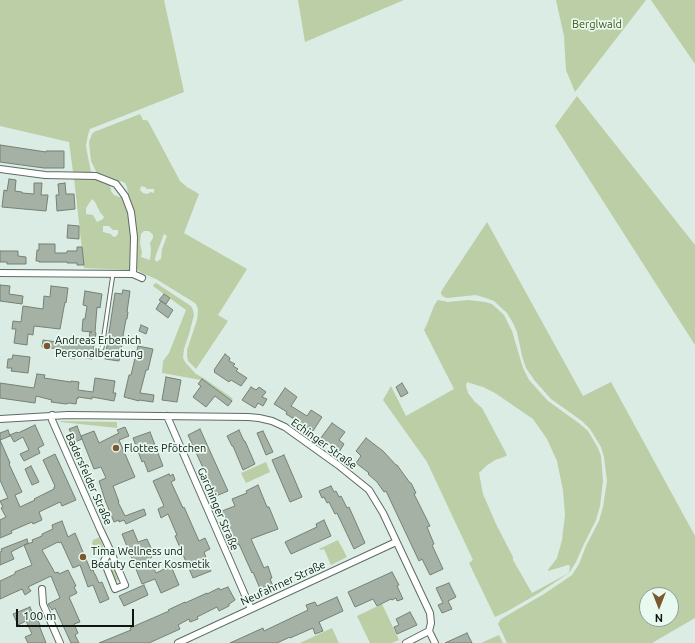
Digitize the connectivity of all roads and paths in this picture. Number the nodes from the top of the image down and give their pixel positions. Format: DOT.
graph roads {
  1 [pos="0,169"];
  2 [pos="0,273"];
  3 [pos="113,274"];
  4 [pos="134,274"];
  5 [pos="142,278"];
  6 [pos="102,348"];
  7 [pos="52,415"];
  8 [pos="168,416"];
  9 [pos="0,419"];
  10 [pos="396,542"];
  11 [pos="110,550"];
  12 [pos="42,589"];
  13 [pos="251,609"];
  14 [pos="429,631"];
  15 [pos="60,643"];
  16 [pos="178,643"];
  17 [pos="406,643"];
  18 [pos="435,643"];
  1 -- 4 [label="street"];
  2 -- 3 [label="street"];
  3 -- 4 [label="street"];
  3 -- 6 [label="lane"];
  4 -- 5 [label="street"];
  7 -- 8 [label="street, Echinger Straße"];
  7 -- 9 [label="street, Echinger Straße"];
  7 -- 11 [label="street, Badersfelder Straße"];
  8 -- 10 [label="street, Echinger Straße"];
  8 -- 13 [label="street, Garchinger Straße"];
  10 -- 13 [label="street, Neufahrner Straße"];
  10 -- 14 [label="street, Echinger Straße"];
  11 -- 11 [label="street, Badersfelder Straße"];
  12 -- 15 [label="street"];
  13 -- 16 [label="street, Neufahrner Straße"];
  14 -- 17 [label="street"];
  14 -- 18 [label="street, Echinger Straße"];
}
